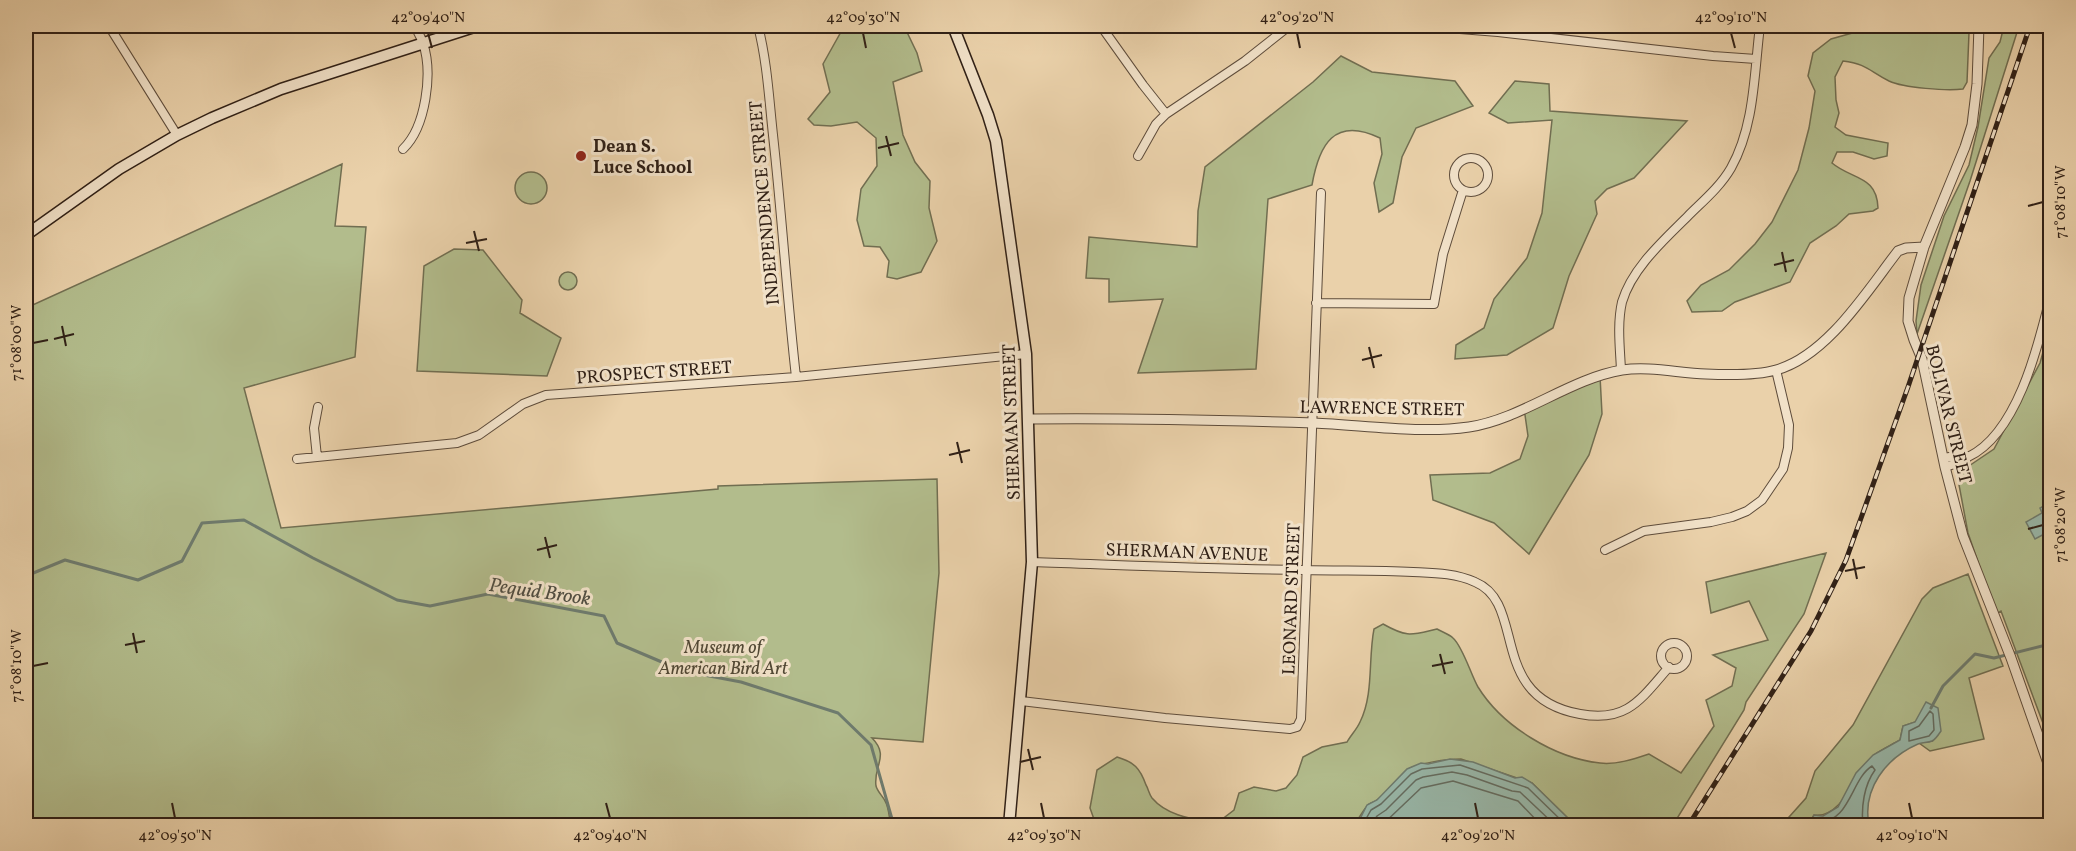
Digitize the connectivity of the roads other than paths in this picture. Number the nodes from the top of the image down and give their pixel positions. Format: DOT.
graph roads {
  1 [pos="110,26"];
  2 [pos="415,26"];
  3 [pos="477,26"];
  4 [pos="758,26"];
  5 [pos="953,26"];
  6 [pos="1101,26"];
  7 [pos="1287,26"];
  8 [pos="1422,26"];
  9 [pos="1760,26"];
  10 [pos="1979,26"];
  11 [pos="1498,28"];
  12 [pos="423,44"];
  13 [pos="1756,59"];
  14 [pos="1166,114"];
  15 [pos="177,135"];
  16 [pos="402,149"];
  17 [pos="1138,156"];
  18 [pos="1462,190"];
  19 [pos="1321,193"];
  20 [pos="26,235"];
  21 [pos="1924,247"];
  22 [pos="2050,298"];
  23 [pos="1316,303"];
  24 [pos="1026,354"];
  25 [pos="1621,370"];
  26 [pos="1776,370"];
  27 [pos="796,377"];
  28 [pos="318,407"];
  29 [pos="1029,419"];
  30 [pos="1312,423"];
  31 [pos="316,457"];
  32 [pos="297,459"];
  33 [pos="1944,463"];
  34 [pos="1605,550"];
  35 [pos="1032,562"];
  36 [pos="1306,570"];
  37 [pos="1669,667"];
  38 [pos="1021,701"];
  39 [pos="2050,769"];
  40 [pos="1009,825"];
  1 -- 15 [label="street"];
  2 -- 12 [label="street"];
  3 -- 12 [label="main road"];
  4 -- 27 [label="street, INDEPENDENCE STREET"];
  5 -- 24 [label="main road, SHERMAN STREET"];
  6 -- 14 [label="street"];
  7 -- 14 [label="street"];
  8 -- 11 [label="street"];
  9 -- 13 [label="street"];
  10 -- 21 [label="street, BOLIVAR STREET"];
  11 -- 13 [label="street"];
  12 -- 15 [label="main road"];
  12 -- 16 [label="street"];
  13 -- 25 [label="street"];
  14 -- 17 [label="street"];
  15 -- 20 [label="main road"];
  18 -- 18 [label="street"];
  18 -- 23 [label="street"];
  19 -- 23 [label="street, LEONARD STREET"];
  21 -- 26 [label="street, LAWRENCE STREET"];
  21 -- 33 [label="street, BOLIVAR STREET"];
  22 -- 33 [label="street"];
  23 -- 30 [label="street, LEONARD STREET"];
  24 -- 27 [label="street, PROSPECT STREET"];
  24 -- 29 [label="main road, SHERMAN STREET"];
  25 -- 26 [label="street, LAWRENCE STREET"];
  25 -- 30 [label="street, LAWRENCE STREET"];
  26 -- 34 [label="street"];
  27 -- 31 [label="street, PROSPECT STREET"];
  28 -- 31 [label="street"];
  29 -- 30 [label="street, LAWRENCE STREET"];
  29 -- 35 [label="main road, SHERMAN STREET"];
  30 -- 36 [label="street, LEONARD STREET"];
  31 -- 32 [label="street, PROSPECT STREET"];
  33 -- 39 [label="street, BOLIVAR STREET"];
  35 -- 36 [label="street, SHERMAN AVENUE"];
  35 -- 38 [label="main road, SHERMAN STREET"];
  36 -- 37 [label="street, SHERMAN AVENUE"];
  36 -- 38 [label="street, LEONARD STREET"];
  38 -- 40 [label="main road, SHERMAN STREET"];
}
